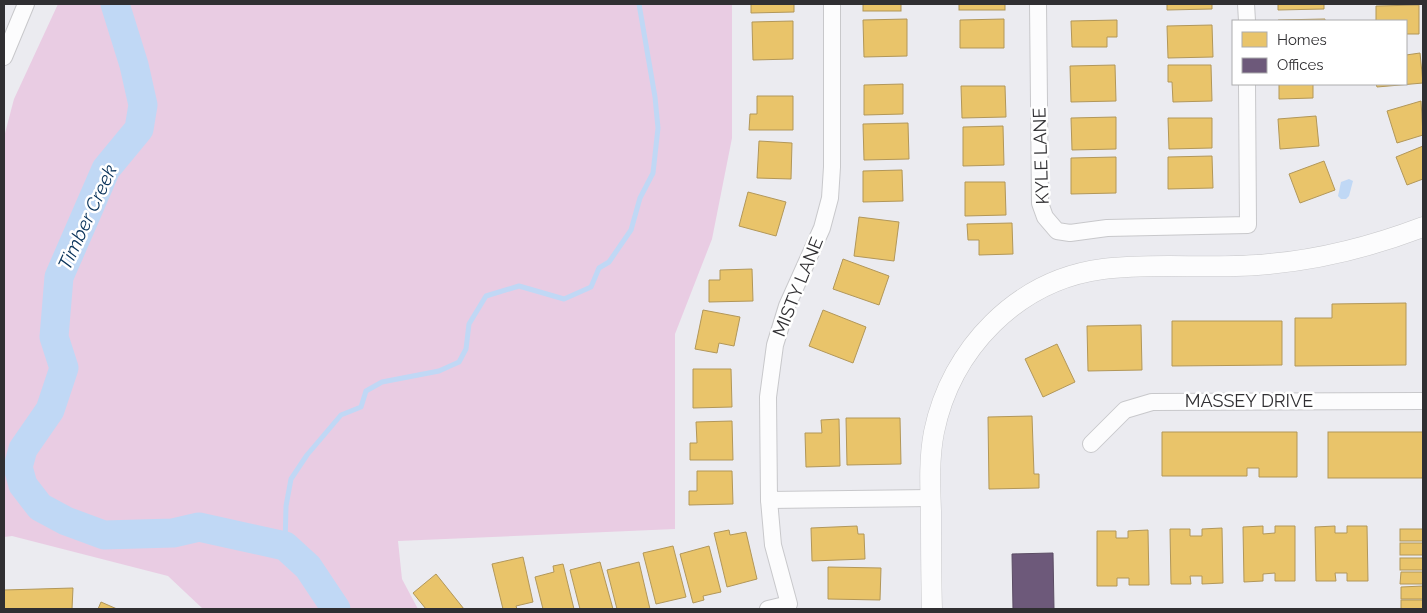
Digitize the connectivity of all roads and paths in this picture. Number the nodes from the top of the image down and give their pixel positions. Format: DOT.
graph roads {
  1 [pos="26,4"];
  2 [pos="832,4"];
  3 [pos="1038,4"];
  4 [pos="1246,4"];
  5 [pos="1246,20"];
  6 [pos="4,57"];
  7 [pos="1247,85"];
  8 [pos="1423,227"];
  9 [pos="1423,401"];
  10 [pos="1091,444"];
  11 [pos="931,498"];
  12 [pos="769,500"];
  13 [pos="768,609"];
  14 [pos="932,609"];
  1 -- 6 [label="street"];
  2 -- 12 [label="street, MISTY LANE"];
  3 -- 7 [label="street, KYLE LANE"];
  4 -- 5 [label="street"];
  8 -- 11 [label="street"];
  9 -- 10 [label="street, MASSEY DRIVE"];
  11 -- 12 [label="street"];
  11 -- 14 [label="street"];
  12 -- 13 [label="street, MISTY LANE"];
}
